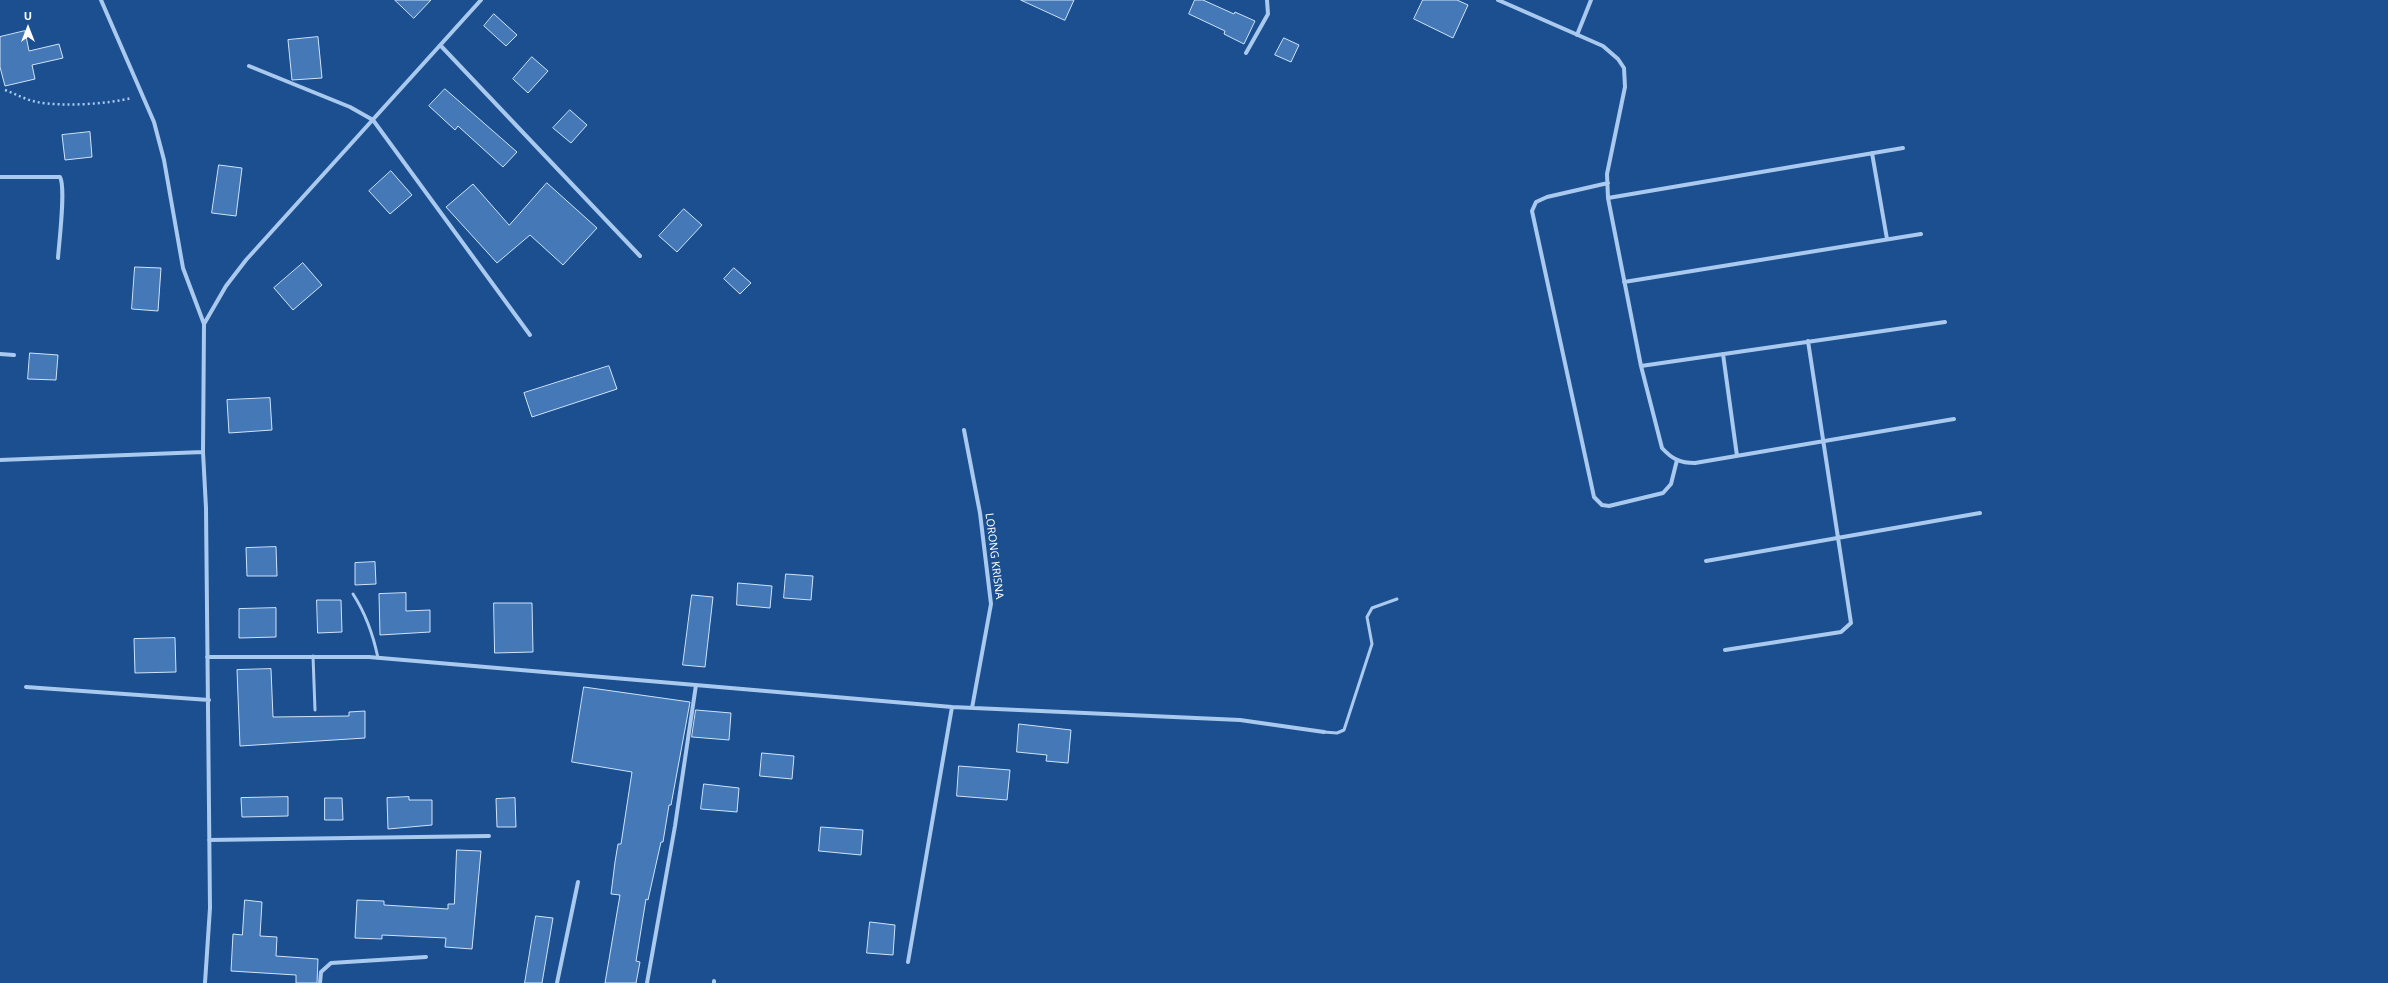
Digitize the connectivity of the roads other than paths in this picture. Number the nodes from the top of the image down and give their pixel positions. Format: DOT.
graph roads {
  1 [pos="101,0"];
  2 [pos="481,0"];
  3 [pos="1267,0"];
  4 [pos="1498,0"];
  5 [pos="1591,0"];
  6 [pos="1578,35"];
  7 [pos="441,46"];
  8 [pos="1246,52"];
  9 [pos="249,66"];
  10 [pos="373,120"];
  11 [pos="1904,148"];
  12 [pos="1872,153"];
  13 [pos="0,177"];
  14 [pos="1608,183"];
  15 [pos="1608,198"];
  16 [pos="1921,234"];
  17 [pos="1887,240"];
  18 [pos="640,256"];
  19 [pos="58,258"];
  20 [pos="1624,282"];
  21 [pos="1945,322"];
  22 [pos="204,324"];
  23 [pos="530,335"];
  24 [pos="1808,341"];
  25 [pos="0,354"];
  26 [pos="1723,354"];
  27 [pos="14,355"];
  28 [pos="1641,366"];
  29 [pos="1954,419"];
  30 [pos="964,430"];
  31 [pos="1824,441"];
  32 [pos="203,452"];
  33 [pos="1738,456"];
  34 [pos="0,460"];
  35 [pos="1677,460"];
  36 [pos="1980,513"];
  37 [pos="1839,537"];
  38 [pos="1706,560"];
  39 [pos="353,594"];
  40 [pos="1398,599"];
  41 [pos="1725,650"];
  42 [pos="313,656"];
  43 [pos="207,657"];
  44 [pos="378,658"];
  45 [pos="696,685"];
  46 [pos="26,687"];
  47 [pos="209,700"];
  48 [pos="952,707"];
  49 [pos="972,708"];
  50 [pos="315,710"];
  51 [pos="1324,732"];
  52 [pos="489,836"];
  53 [pos="209,840"];
  54 [pos="578,882"];
  55 [pos="426,957"];
  56 [pos="908,962"];
  57 [pos="205,983"];
  58 [pos="320,983"];
  59 [pos="557,983"];
  60 [pos="647,983"];
  1 -- 22 [label="street"];
  2 -- 7 [label="street"];
  3 -- 8 [label="street"];
  4 -- 6 [label="street"];
  5 -- 6 [label="street"];
  6 -- 14 [label="street"];
  7 -- 10 [label="street"];
  7 -- 18 [label="street"];
  9 -- 10 [label="street"];
  10 -- 22 [label="street"];
  10 -- 23 [label="street"];
  11 -- 12 [label="street"];
  12 -- 15 [label="street"];
  12 -- 17 [label="street"];
  13 -- 19 [label="street"];
  14 -- 15 [label="street"];
  14 -- 35 [label="street"];
  15 -- 20 [label="street"];
  16 -- 17 [label="street"];
  17 -- 20 [label="street"];
  20 -- 28 [label="street"];
  21 -- 24 [label="street"];
  22 -- 32 [label="street"];
  24 -- 26 [label="street"];
  24 -- 31 [label="street"];
  25 -- 27 [label="street"];
  26 -- 28 [label="street"];
  26 -- 33 [label="street"];
  28 -- 35 [label="street"];
  29 -- 31 [label="street"];
  30 -- 49 [label="street, LORONG KRISNA"];
  31 -- 33 [label="street"];
  31 -- 37 [label="street"];
  32 -- 34 [label="street"];
  32 -- 43 [label="street"];
  33 -- 35 [label="street"];
  36 -- 37 [label="street"];
  37 -- 38 [label="street"];
  37 -- 41 [label="street"];
  39 -- 44 [label="lane"];
  40 -- 51 [label="lane"];
  42 -- 43 [label="street"];
  42 -- 44 [label="street"];
  42 -- 50 [label="lane"];
  43 -- 47 [label="street"];
  44 -- 45 [label="street"];
  45 -- 48 [label="street"];
  45 -- 60 [label="street"];
  46 -- 47 [label="street"];
  47 -- 53 [label="street"];
  48 -- 49 [label="street"];
  48 -- 56 [label="street"];
  49 -- 51 [label="street"];
  52 -- 53 [label="street"];
  53 -- 57 [label="street"];
  54 -- 59 [label="street"];
  55 -- 58 [label="street"];
}
